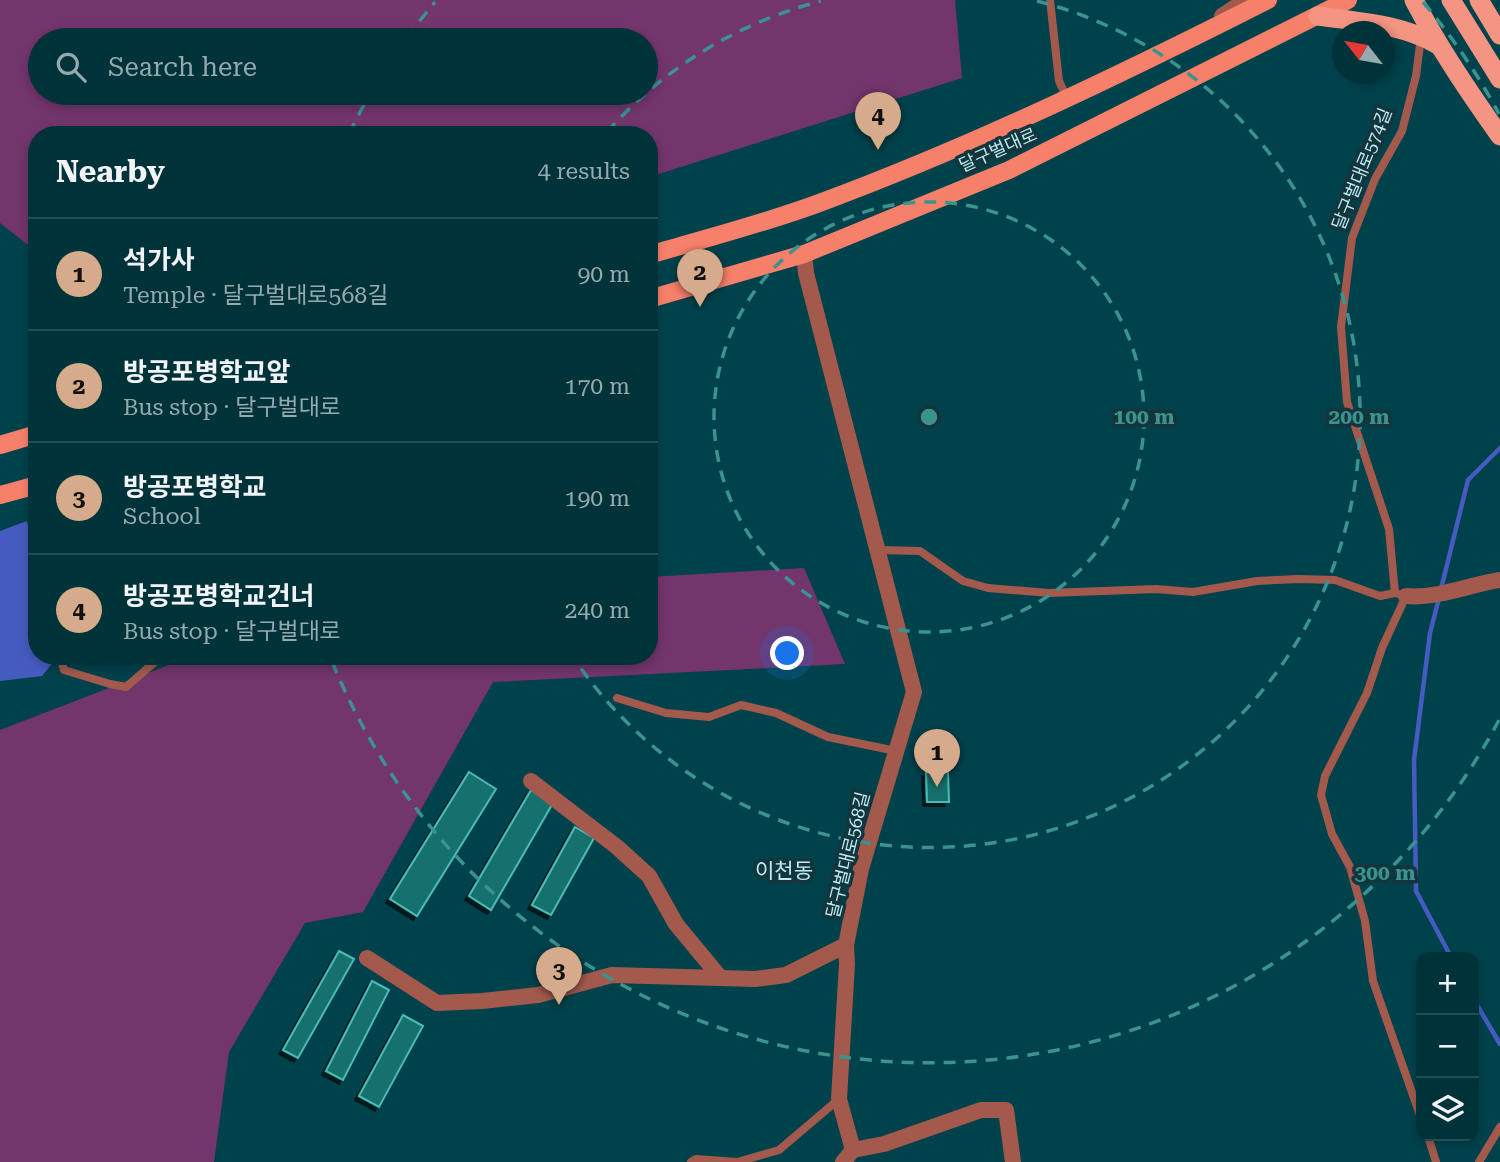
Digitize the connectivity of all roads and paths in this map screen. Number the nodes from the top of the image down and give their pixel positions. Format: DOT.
graph roads {
  1 [pos="1050,0"];
  2 [pos="1246,0"];
  3 [pos="1268,0"];
  4 [pos="1348,0"];
  5 [pos="1414,0"];
  6 [pos="1451,0"];
  7 [pos="1479,0"];
  8 [pos="1318,16"];
  9 [pos="1500,34"];
  10 [pos="1421,36"];
  11 [pos="1177,46"];
  12 [pos="1440,47"];
  13 [pos="1500,79"];
  14 [pos="1067,98"];
  15 [pos="1500,136"];
  16 [pos="658,252"];
  17 [pos="804,254"];
  18 [pos="658,296"];
  19 [pos="28,437"];
  20 [pos="0,445"];
  21 [pos="28,487"];
  22 [pos="0,495"];
  23 [pos="879,550"];
  24 [pos="1500,580"];
  25 [pos="1400,594"];
  26 [pos="63,665"];
  27 [pos="151,665"];
  28 [pos="617,698"];
  29 [pos="897,751"];
  30 [pos="531,781"];
  31 [pos="846,945"];
  32 [pos="368,958"];
  33 [pos="719,976"];
  34 [pos="839,1099"];
  35 [pos="1416,1104"];
  36 [pos="1500,1127"];
  37 [pos="1429,1141"];
  38 [pos="848,1156"];
  39 [pos="691,1162"];
  40 [pos="737,1162"];
  41 [pos="1013,1162"];
  42 [pos="1436,1162"];
  43 [pos="1479,1162"];
  1 -- 14 [label="lane"];
  2 -- 11 [label="street"];
  3 -- 11 [label="main road, 달구벌대로"];
  4 -- 8 [label="main road, 달구벌대로"];
  5 -- 12 [label="highway"];
  6 -- 13 [label="highway"];
  7 -- 9 [label="highway"];
  8 -- 10 [label="highway"];
  8 -- 17 [label="main road, 달구벌대로"];
  10 -- 12 [label="highway"];
  10 -- 25 [label="lane, 달구벌대로574길"];
  11 -- 14 [label="main road, 달구벌대로"];
  12 -- 15 [label="highway"];
  14 -- 16 [label="main road, 달구벌대로"];
  17 -- 18 [label="main road, 달구벌대로"];
  17 -- 23 [label="street, 달구벌대로568길"];
  19 -- 20 [label="main road"];
  21 -- 22 [label="main road"];
  23 -- 25 [label="lane"];
  23 -- 29 [label="street, 달구벌대로568길"];
  24 -- 25 [label="street"];
  25 -- 35 [label="lane"];
  26 -- 27 [label="lane"];
  28 -- 29 [label="lane"];
  29 -- 31 [label="street, 달구벌대로568길"];
  30 -- 33 [label="street"];
  31 -- 33 [label="street"];
  31 -- 34 [label="street, 달구벌대로568길"];
  32 -- 33 [label="street"];
  34 -- 38 [label="street, 달구벌대로568길"];
  34 -- 40 [label="lane"];
  36 -- 43 [label="lane"];
  37 -- 42 [label="lane"];
  38 -- 41 [label="street"];
  39 -- 40 [label="lane"];
}
